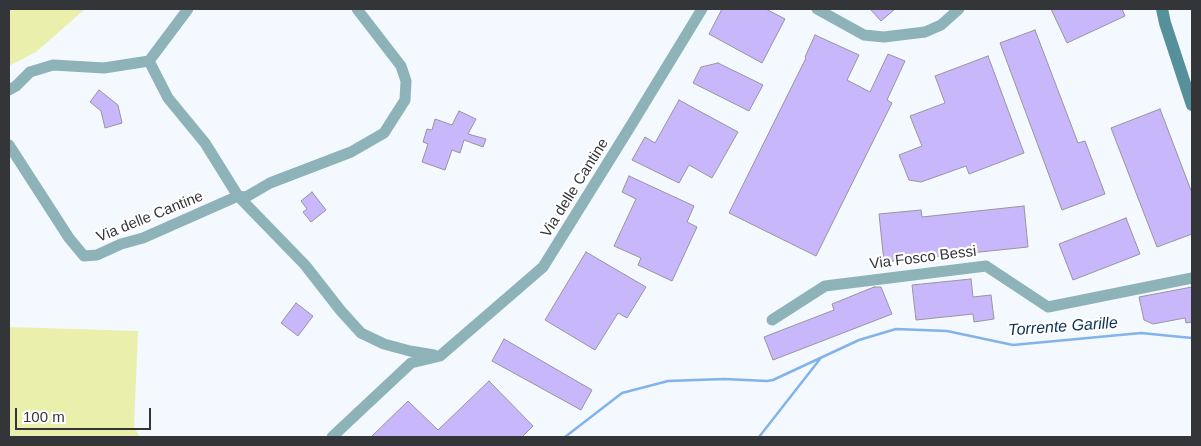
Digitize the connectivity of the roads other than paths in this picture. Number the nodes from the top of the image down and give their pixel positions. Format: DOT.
graph roads {
  1 [pos="188,9"];
  2 [pos="357,9"];
  3 [pos="702,9"];
  4 [pos="816,9"];
  5 [pos="959,9"];
  6 [pos="1162,9"];
  7 [pos="148,61"];
  8 [pos="9,90"];
  9 [pos="1192,105"];
  10 [pos="9,145"];
  11 [pos="238,196"];
  12 [pos="1192,278"];
  13 [pos="772,320"];
  14 [pos="440,356"];
  15 [pos="332,437"];
  1 -- 7 [label="street"];
  2 -- 11 [label="street, Via delle Cantine"];
  3 -- 14 [label="street, Via delle Cantine"];
  4 -- 5 [label="street"];
  6 -- 9 [label="main road"];
  7 -- 8 [label="street"];
  7 -- 11 [label="street"];
  10 -- 11 [label="street, Via delle Cantine"];
  11 -- 14 [label="street"];
  12 -- 13 [label="street, Via Fosco Bessi"];
  14 -- 15 [label="street, Via delle Cantine"];
}
